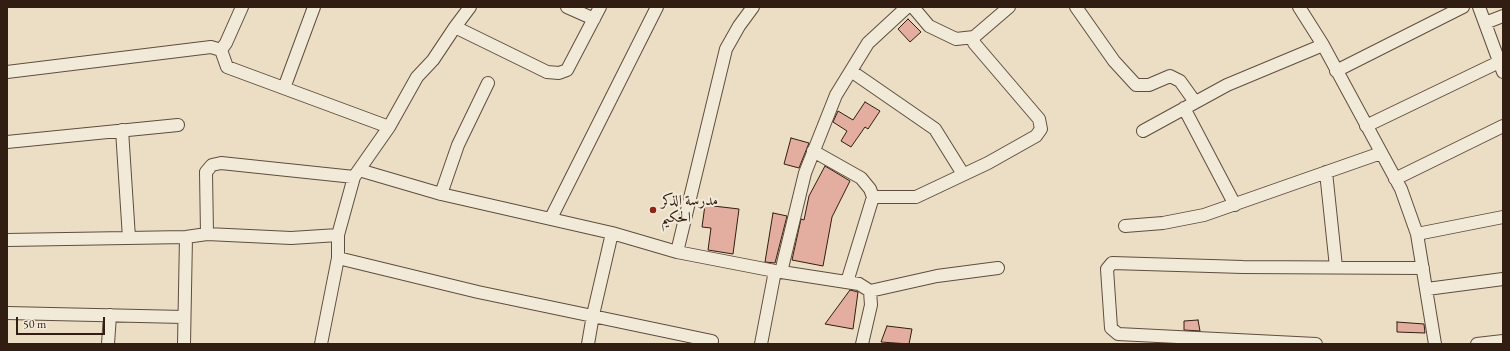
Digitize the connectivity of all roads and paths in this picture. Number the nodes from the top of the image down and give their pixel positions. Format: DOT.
graph roads {
  1 [pos="242,7"];
  2 [pos="314,7"];
  3 [pos="470,7"];
  4 [pos="567,7"];
  5 [pos="600,7"];
  6 [pos="657,7"];
  7 [pos="753,7"];
  8 [pos="907,7"];
  9 [pos="913,7"];
  10 [pos="1010,7"];
  11 [pos="1076,7"];
  12 [pos="1299,7"];
  13 [pos="1463,7"];
  14 [pos="1479,7"];
  15 [pos="1503,16"];
  16 [pos="594,19"];
  17 [pos="1485,22"];
  18 [pos="455,26"];
  19 [pos="974,37"];
  20 [pos="1323,46"];
  21 [pos="221,50"];
  22 [pos="1501,67"];
  23 [pos="851,71"];
  24 [pos="1336,71"];
  25 [pos="7,72"];
  26 [pos="488,83"];
  27 [pos="284,88"];
  28 [pos="1195,102"];
  29 [pos="1184,108"];
  30 [pos="178,125"];
  31 [pos="1366,126"];
  32 [pos="1503,126"];
  33 [pos="389,127"];
  34 [pos="122,130"];
  35 [pos="1143,131"];
  36 [pos="7,142"];
  37 [pos="814,151"];
  38 [pos="1381,153"];
  39 [pos="1326,172"];
  40 [pos="357,174"];
  41 [pos="963,174"];
  42 [pos="1395,179"];
  43 [pos="441,194"];
  44 [pos="873,197"];
  45 [pos="1235,205"];
  46 [pos="1503,216"];
  47 [pos="551,218"];
  48 [pos="1125,226"];
  49 [pos="612,233"];
  50 [pos="207,234"];
  51 [pos="1417,234"];
  52 [pos="338,235"];
  53 [pos="186,237"];
  54 [pos="129,238"];
  55 [pos="7,240"];
  56 [pos="677,252"];
  57 [pos="338,258"];
  58 [pos="1336,267"];
  59 [pos="998,268"];
  60 [pos="1423,268"];
  61 [pos="778,271"];
  62 [pos="1503,279"];
  63 [pos="847,282"];
  64 [pos="1427,289"];
  65 [pos="870,291"];
  66 [pos="7,313"];
  67 [pos="110,315"];
  68 [pos="593,315"];
  69 [pos="184,317"];
  70 [pos="712,341"];
  71 [pos="1503,341"];
  72 [pos="1280,343"];
  73 [pos="108,344"];
  74 [pos="184,344"];
  75 [pos="321,344"];
  76 [pos="588,344"];
  77 [pos="762,344"];
  78 [pos="862,344"];
  79 [pos="1316,344"];
  80 [pos="1435,344"];
  81 [pos="1477,344"];
  1 -- 21 [label="street"];
  2 -- 27 [label="street"];
  3 -- 18 [label="street"];
  4 -- 16 [label="street"];
  5 -- 16 [label="street"];
  6 -- 47 [label="street"];
  7 -- 56 [label="street"];
  8 -- 23 [label="street"];
  9 -- 19 [label="street"];
  10 -- 19 [label="street"];
  11 -- 28 [label="street"];
  12 -- 20 [label="street"];
  13 -- 24 [label="street"];
  14 -- 17 [label="street"];
  15 -- 17 [label="street"];
  16 -- 18 [label="street"];
  17 -- 22 [label="street"];
  18 -- 33 [label="street"];
  19 -- 41 [label="street"];
  20 -- 24 [label="street"];
  20 -- 28 [label="street"];
  21 -- 25 [label="street"];
  21 -- 27 [label="street"];
  22 -- 31 [label="street"];
  23 -- 37 [label="street"];
  23 -- 41 [label="street"];
  24 -- 31 [label="street"];
  26 -- 43 [label="street"];
  27 -- 33 [label="street"];
  28 -- 29 [label="street"];
  29 -- 35 [label="street"];
  29 -- 45 [label="street"];
  30 -- 34 [label="street"];
  31 -- 38 [label="street"];
  32 -- 42 [label="street"];
  33 -- 40 [label="street"];
  34 -- 36 [label="street"];
  34 -- 54 [label="street"];
  37 -- 44 [label="street"];
  37 -- 61 [label="street"];
  38 -- 39 [label="street"];
  38 -- 42 [label="street"];
  39 -- 45 [label="street"];
  39 -- 58 [label="street"];
  40 -- 43 [label="street"];
  40 -- 50 [label="street"];
  40 -- 52 [label="street"];
  41 -- 44 [label="street"];
  42 -- 51 [label="street"];
  43 -- 47 [label="street"];
  44 -- 63 [label="street"];
  45 -- 48 [label="street"];
  46 -- 51 [label="street"];
  47 -- 49 [label="street"];
  49 -- 56 [label="street"];
  49 -- 68 [label="street"];
  50 -- 52 [label="street"];
  50 -- 53 [label="street"];
  51 -- 60 [label="street"];
  52 -- 57 [label="street"];
  53 -- 54 [label="street"];
  53 -- 69 [label="street"];
  54 -- 55 [label="street"];
  56 -- 61 [label="street"];
  57 -- 68 [label="street"];
  57 -- 75 [label="street"];
  58 -- 60 [label="street"];
  58 -- 72 [label="street"];
  59 -- 65 [label="street"];
  60 -- 64 [label="street"];
  61 -- 63 [label="street"];
  61 -- 77 [label="street"];
  62 -- 64 [label="street"];
  63 -- 65 [label="street"];
  64 -- 80 [label="street"];
  65 -- 78 [label="street"];
  66 -- 67 [label="street"];
  67 -- 69 [label="street"];
  67 -- 73 [label="street"];
  68 -- 70 [label="street"];
  68 -- 76 [label="street"];
  69 -- 74 [label="street"];
  71 -- 81 [label="street"];
  72 -- 79 [label="street"];
}
